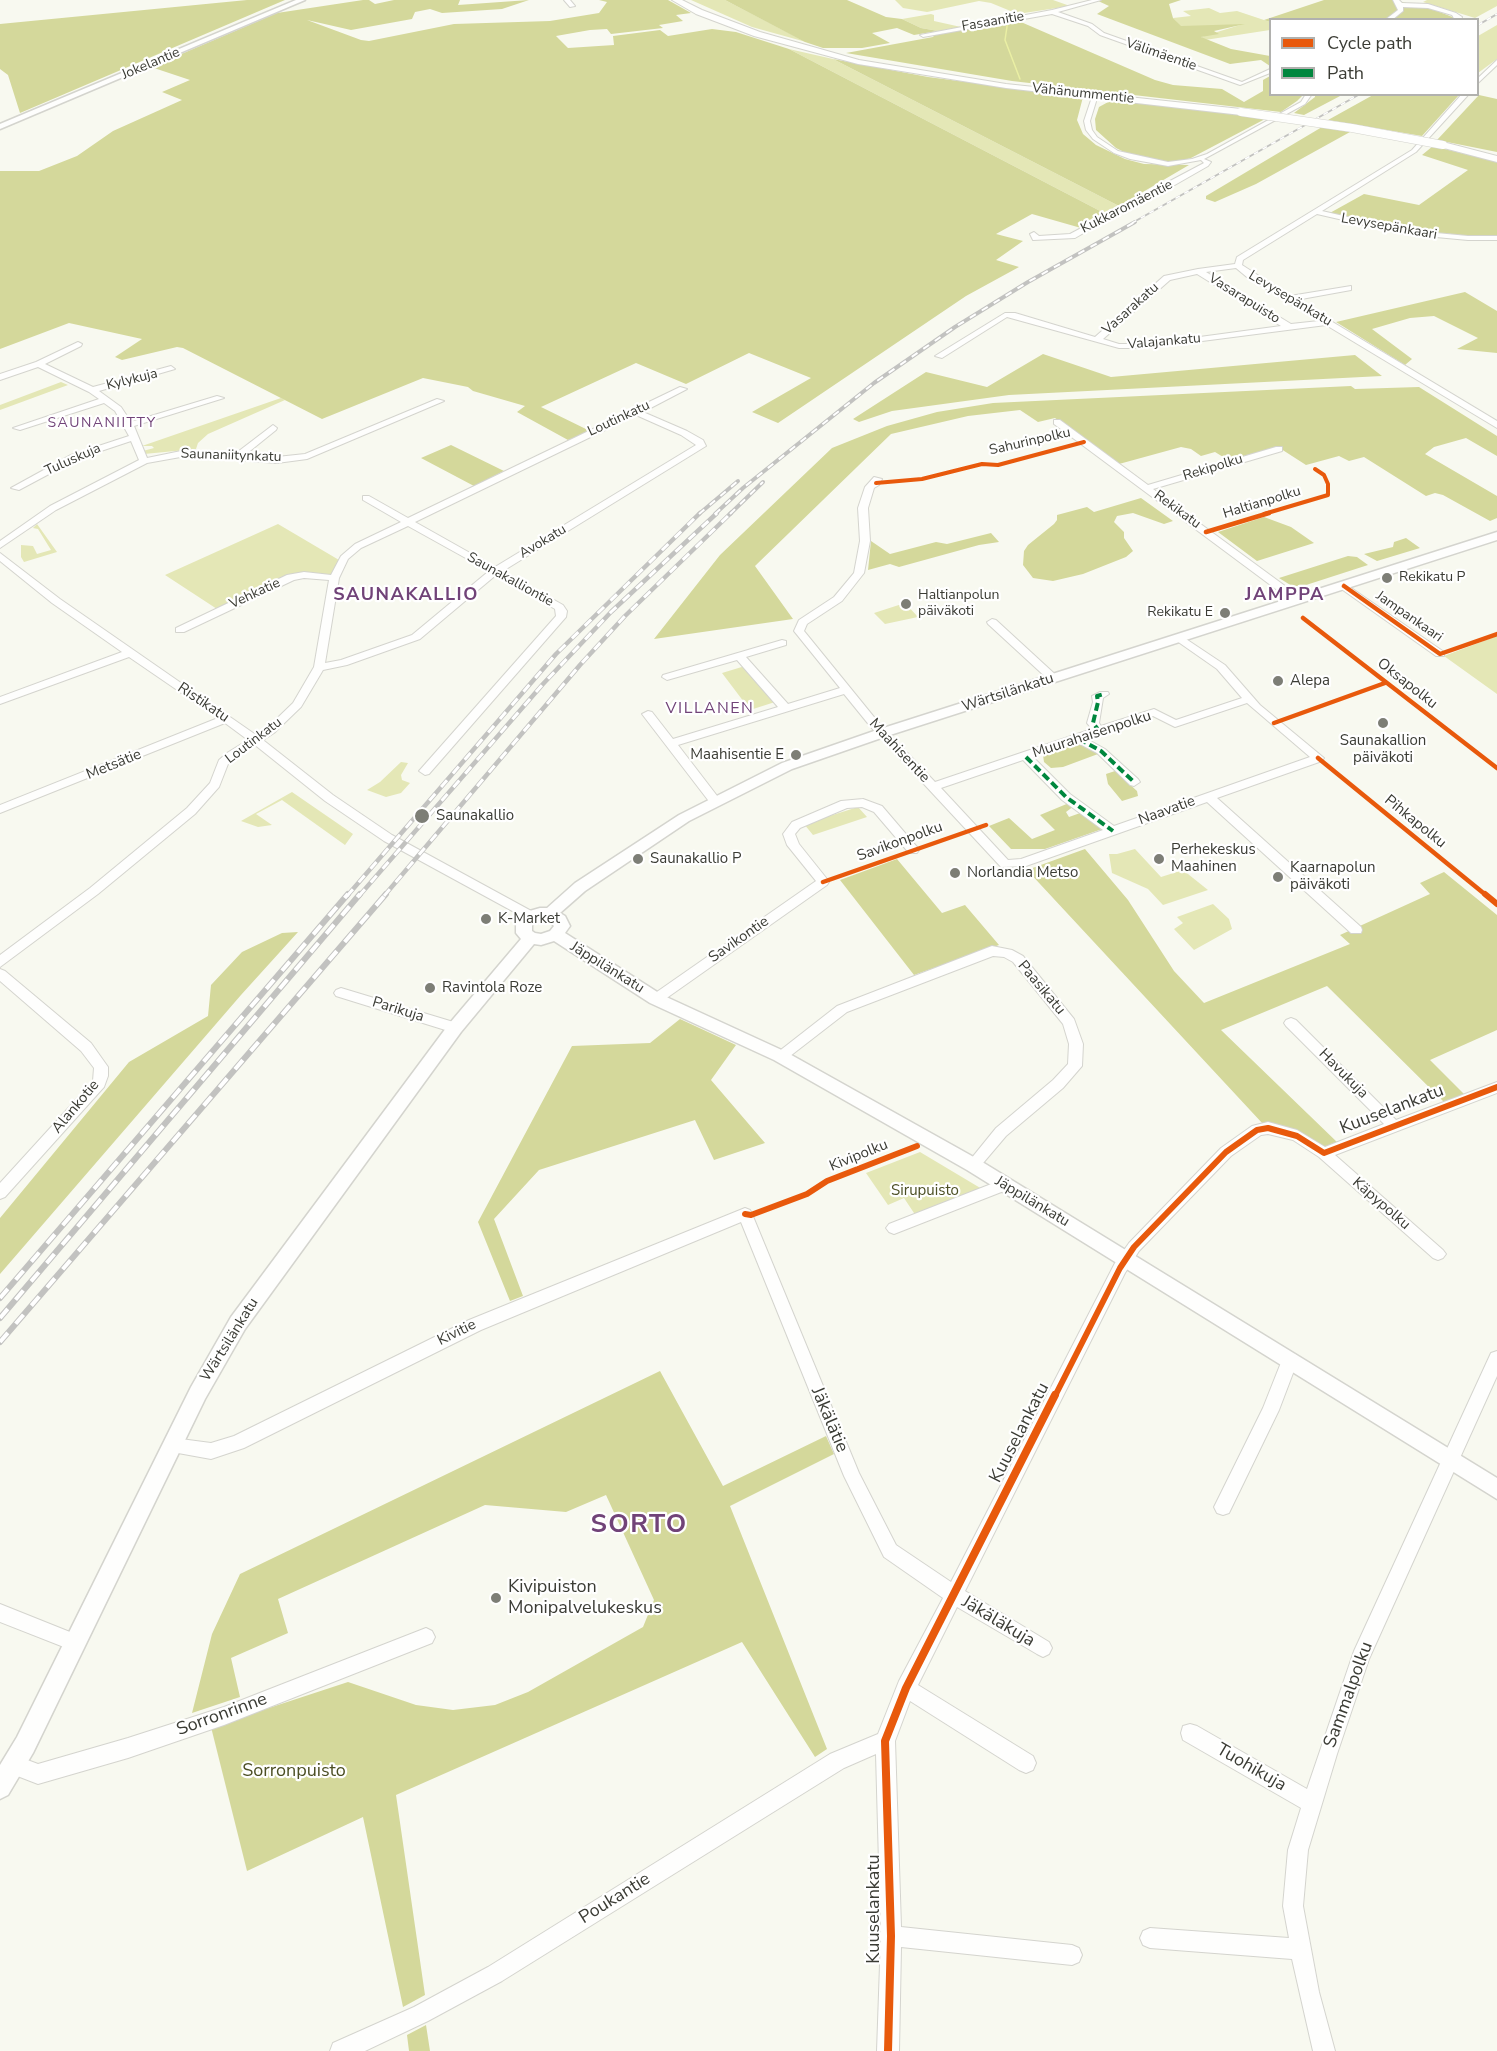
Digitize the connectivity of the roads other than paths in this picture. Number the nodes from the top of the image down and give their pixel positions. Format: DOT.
graph roads {
  1 [pos="302,0"];
  2 [pos="567,0"];
  3 [pos="676,0"];
  4 [pos="1098,0"];
  5 [pos="1398,2"];
  6 [pos="572,6"];
  7 [pos="1052,12"];
  8 [pos="1392,18"];
  9 [pos="1459,18"];
  10 [pos="923,35"];
  11 [pos="1495,66"];
  12 [pos="1269,71"];
  13 [pos="1480,78"];
  14 [pos="1095,95"];
  15 [pos="1308,96"];
  16 [pos="1464,96"];
  17 [pos="0,127"];
  18 [pos="1199,159"];
  19 [pos="1497,159"];
  20 [pos="1317,212"];
  21 [pos="1034,234"];
  22 [pos="1497,238"];
  23 [pos="1238,266"];
  24 [pos="1198,271"];
  25 [pos="1348,288"];
  26 [pos="1289,299"];
  27 [pos="1327,322"];
  28 [pos="1289,327"];
  29 [pos="1095,341"];
  30 [pos="78,344"];
  31 [pos="939,356"];
  32 [pos="39,364"];
  33 [pos="171,369"];
  34 [pos="0,377"];
  35 [pos="683,389"];
  36 [pos="92,390"];
  37 [pos="220,398"];
  38 [pos="107,399"];
  39 [pos="440,401"];
  40 [pos="636,412"];
  41 [pos="1057,422"];
  42 [pos="129,425"];
  43 [pos="1497,425"];
  44 [pos="17,428"];
  45 [pos="273,428"];
  46 [pos="133,438"];
  47 [pos="1279,449"];
  48 [pos="237,457"];
  49 [pos="144,461"];
  50 [pos="877,479"];
  51 [pos="16,488"];
  52 [pos="1147,488"];
  53 [pos="366,498"];
  54 [pos="406,521"];
  55 [pos="1497,536"];
  56 [pos="0,546"];
  57 [pos="0,556"];
  58 [pos="494,572"];
  59 [pos="334,578"];
  60 [pos="1344,586"];
  61 [pos="1296,599"];
  62 [pos="992,622"];
  63 [pos="180,630"];
  64 [pos="1179,639"];
  65 [pos="782,643"];
  66 [pos="129,653"];
  67 [pos="1440,654"];
  68 [pos="740,656"];
  69 [pos="319,667"];
  70 [pos="667,677"];
  71 [pos="1054,679"];
  72 [pos="846,690"];
  73 [pos="1104,694"];
  74 [pos="1249,699"];
  75 [pos="0,701"];
  76 [pos="785,708"];
  77 [pos="648,714"];
  78 [pos="226,719"];
  79 [pos="1100,732"];
  80 [pos="882,733"];
  81 [pos="1079,739"];
  82 [pos="256,741"];
  83 [pos="672,743"];
  84 [pos="1026,757"];
  85 [pos="425,771"];
  86 [pos="1134,782"];
  87 [pos="933,787"];
  88 [pos="1209,797"];
  89 [pos="715,801"];
  90 [pos="0,809"];
  91 [pos="1113,831"];
  92 [pos="913,850"];
  93 [pos="1017,865"];
  94 [pos="550,914"];
  95 [pos="531,916"];
  96 [pos="1356,930"];
  97 [pos="556,935"];
  98 [pos="530,938"];
  99 [pos="0,962"];
  100 [pos="0,974"];
  101 [pos="341,993"];
  102 [pos="656,999"];
  103 [pos="1291,1023"];
  104 [pos="455,1028"];
  105 [pos="780,1056"];
  106 [pos="1497,1087"];
  107 [pos="1394,1126"];
  108 [pos="1324,1153"];
  109 [pos="973,1165"];
  110 [pos="1004,1185"];
  111 [pos="0,1193"];
  112 [pos="745,1214"];
  113 [pos="894,1228"];
  114 [pos="1438,1254"];
  115 [pos="1126,1259"];
  116 [pos="1497,1358"];
  117 [pos="1290,1360"];
  118 [pos="173,1446"];
  119 [pos="1452,1459"];
  120 [pos="1497,1489"];
  121 [pos="1223,1507"];
  122 [pos="954,1595"];
  123 [pos="0,1613"];
  124 [pos="426,1637"];
  125 [pos="74,1642"];
  126 [pos="1043,1648"];
  127 [pos="906,1688"];
  128 [pos="1190,1733"];
  129 [pos="885,1741"];
  130 [pos="1026,1763"];
  131 [pos="14,1765"];
  132 [pos="0,1787"];
  133 [pos="1312,1803"];
  134 [pos="891,1936"];
  135 [pos="1150,1938"];
  136 [pos="1301,1949"];
  137 [pos="1072,1955"];
  138 [pos="341,2051"];
  139 [pos="888,2051"];
  140 [pos="1324,2051"];
  1 -- 17 [label="street, Jokelantie"];
  2 -- 6 [label="street"];
  3 -- 14 [label="main road, Vähänummentie"];
  4 -- 7 [label="street, Fasaanitie"];
  5 -- 8 [label="street"];
  5 -- 9 [label="street"];
  7 -- 10 [label="street, Fasaanitie"];
  7 -- 12 [label="street, Välimäentie"];
  11 -- 13 [label="street"];
  14 -- 18 [label="street"];
  14 -- 19 [label="main road, Vähänummentie, bridge"];
  15 -- 18 [label="street"];
  16 -- 20 [label="street, Levysepänkatu"];
  18 -- 21 [label="street, Kukkaromäentie"];
  20 -- 22 [label="street, Levysepänkaari"];
  20 -- 23 [label="street, Levysepänkatu"];
  23 -- 24 [label="street, Vasarakatu"];
  23 -- 26 [label="street, Levysepänkatu"];
  24 -- 28 [label="street, Vasarapuisto"];
  24 -- 29 [label="street, Vasarakatu"];
  25 -- 26 [label="street"];
  26 -- 27 [label="street, Levysepänkatu"];
  27 -- 28 [label="street, Valajankatu"];
  27 -- 43 [label="street, Levysepänkatu"];
  28 -- 29 [label="street, Valajankatu"];
  29 -- 31 [label="street, Valajankatu"];
  30 -- 32 [label="street"];
  32 -- 34 [label="street"];
  32 -- 36 [label="street"];
  33 -- 36 [label="street, Kylykuja"];
  35 -- 40 [label="street, Loutinkatu"];
  36 -- 38 [label="street"];
  37 -- 42 [label="street"];
  38 -- 42 [label="street"];
  38 -- 44 [label="street"];
  39 -- 48 [label="street, Saunaniitynkatu"];
  40 -- 54 [label="street, Loutinkatu"];
  40 -- 58 [label="street, Avokatu"];
  41 -- 52 [label="street, Rekikatu"];
  42 -- 46 [label="street"];
  45 -- 48 [label="street"];
  46 -- 49 [label="street"];
  46 -- 51 [label="street, Tuluskuja"];
  47 -- 52 [label="street, Rekipolku"];
  48 -- 49 [label="street, Saunaniitynkatu"];
  49 -- 56 [label="street, Saunaniitynkatu"];
  50 -- 72 [label="street, Maahisentie"];
  52 -- 61 [label="street, Rekikatu"];
  53 -- 54 [label="street, Saunakalliontie"];
  54 -- 58 [label="street, Saunakalliontie"];
  54 -- 59 [label="street, Loutinkatu"];
  55 -- 60 [label="street, Wärtsilänkatu"];
  56 -- 57 [label="street"];
  57 -- 66 [label="street, Ristikatu"];
  58 -- 69 [label="street, Avokatu"];
  58 -- 85 [label="street, Saunakalliontie"];
  59 -- 63 [label="street, Vehkatie"];
  59 -- 69 [label="street, Loutinkatu"];
  60 -- 61 [label="street, Wärtsilänkatu"];
  60 -- 67 [label="street, Jampankaari"];
  61 -- 64 [label="street, Wärtsilänkatu"];
  62 -- 71 [label="street"];
  64 -- 71 [label="street, Wärtsilänkatu"];
  64 -- 74 [label="street"];
  65 -- 68 [label="street"];
  66 -- 75 [label="street"];
  66 -- 78 [label="street, Ristikatu"];
  68 -- 70 [label="street"];
  68 -- 76 [label="street"];
  69 -- 82 [label="street, Loutinkatu"];
  71 -- 80 [label="street, Wärtsilänkatu"];
  72 -- 76 [label="street"];
  72 -- 80 [label="street, Maahisentie"];
  73 -- 79 [label="street"];
  74 -- 79 [label="street, Muurahaisenpolku"];
  74 -- 88 [label="street, Naavatie"];
  76 -- 83 [label="street"];
  77 -- 83 [label="street"];
  78 -- 82 [label="street, Ristikatu"];
  78 -- 90 [label="street, Metsätie"];
  79 -- 81 [label="street, Muurahaisenpolku"];
  80 -- 87 [label="street, Maahisentie"];
  80 -- 89 [label="street, Wärtsilänkatu"];
  81 -- 84 [label="street, Muurahaisenpolku"];
  81 -- 86 [label="street"];
  82 -- 95 [label="street, Ristikatu"];
  82 -- 99 [label="street, Loutinkatu"];
  83 -- 89 [label="street"];
  84 -- 87 [label="street, Muurahaisenpolku"];
  84 -- 91 [label="street"];
  87 -- 93 [label="street, Maahisentie"];
  88 -- 91 [label="street, Naavatie"];
  88 -- 96 [label="street"];
  89 -- 94 [label="street, Wärtsilänkatu"];
  91 -- 93 [label="street, Naavatie"];
  92 -- 102 [label="street, Savikontie"];
  94 -- 95 [label="street"];
  94 -- 97 [label="street"];
  95 -- 98 [label="street"];
  97 -- 98 [label="street"];
  97 -- 102 [label="street, Jäppilänkatu"];
  98 -- 104 [label="street, Wärtsilänkatu"];
  100 -- 111 [label="street, Alankotie"];
  101 -- 104 [label="street, Parikuja"];
  102 -- 105 [label="street, Jäppilänkatu"];
  103 -- 107 [label="street, Havukuja"];
  104 -- 118 [label="street, Wärtsilänkatu"];
  105 -- 109 [label="street, Jäppilänkatu"];
  105 -- 109 [label="street, Paasikatu"];
  106 -- 107 [label="street, Kuuselankatu"];
  107 -- 108 [label="street, Kuuselankatu"];
  108 -- 114 [label="street, Käpypolku"];
  108 -- 115 [label="street, Kuuselankatu"];
  109 -- 110 [label="street, Jäppilänkatu"];
  110 -- 113 [label="street"];
  110 -- 115 [label="street, Jäppilänkatu"];
  112 -- 118 [label="street, Kivitie"];
  112 -- 122 [label="street, Jäkälätie"];
  115 -- 117 [label="street, Jäppilänkatu"];
  115 -- 122 [label="street, Kuuselankatu"];
  116 -- 119 [label="street, Sammalpolku"];
  117 -- 119 [label="street, Jäppilänkatu"];
  117 -- 121 [label="street"];
  118 -- 125 [label="street, Wärtsilänkatu"];
  119 -- 120 [label="street, Jäppilänkatu"];
  119 -- 133 [label="street, Sammalpolku"];
  122 -- 126 [label="street, Jäkäläkuja"];
  122 -- 127 [label="street, Kuuselankatu"];
  123 -- 125 [label="street"];
  124 -- 131 [label="street, Sorronrinne"];
  125 -- 131 [label="street, Wärtsilänkatu"];
  127 -- 129 [label="street, Kuuselankatu"];
  127 -- 130 [label="street"];
  128 -- 133 [label="street, Tuohikuja"];
  129 -- 134 [label="street, Kuuselankatu"];
  129 -- 138 [label="street, Poukantie"];
  131 -- 132 [label="street, Wärtsilänkatu"];
  133 -- 136 [label="street, Sammalpolku"];
  134 -- 137 [label="street"];
  134 -- 139 [label="street, Kuuselankatu"];
  135 -- 136 [label="street"];
  136 -- 140 [label="street, Sammalpolku"];
}
